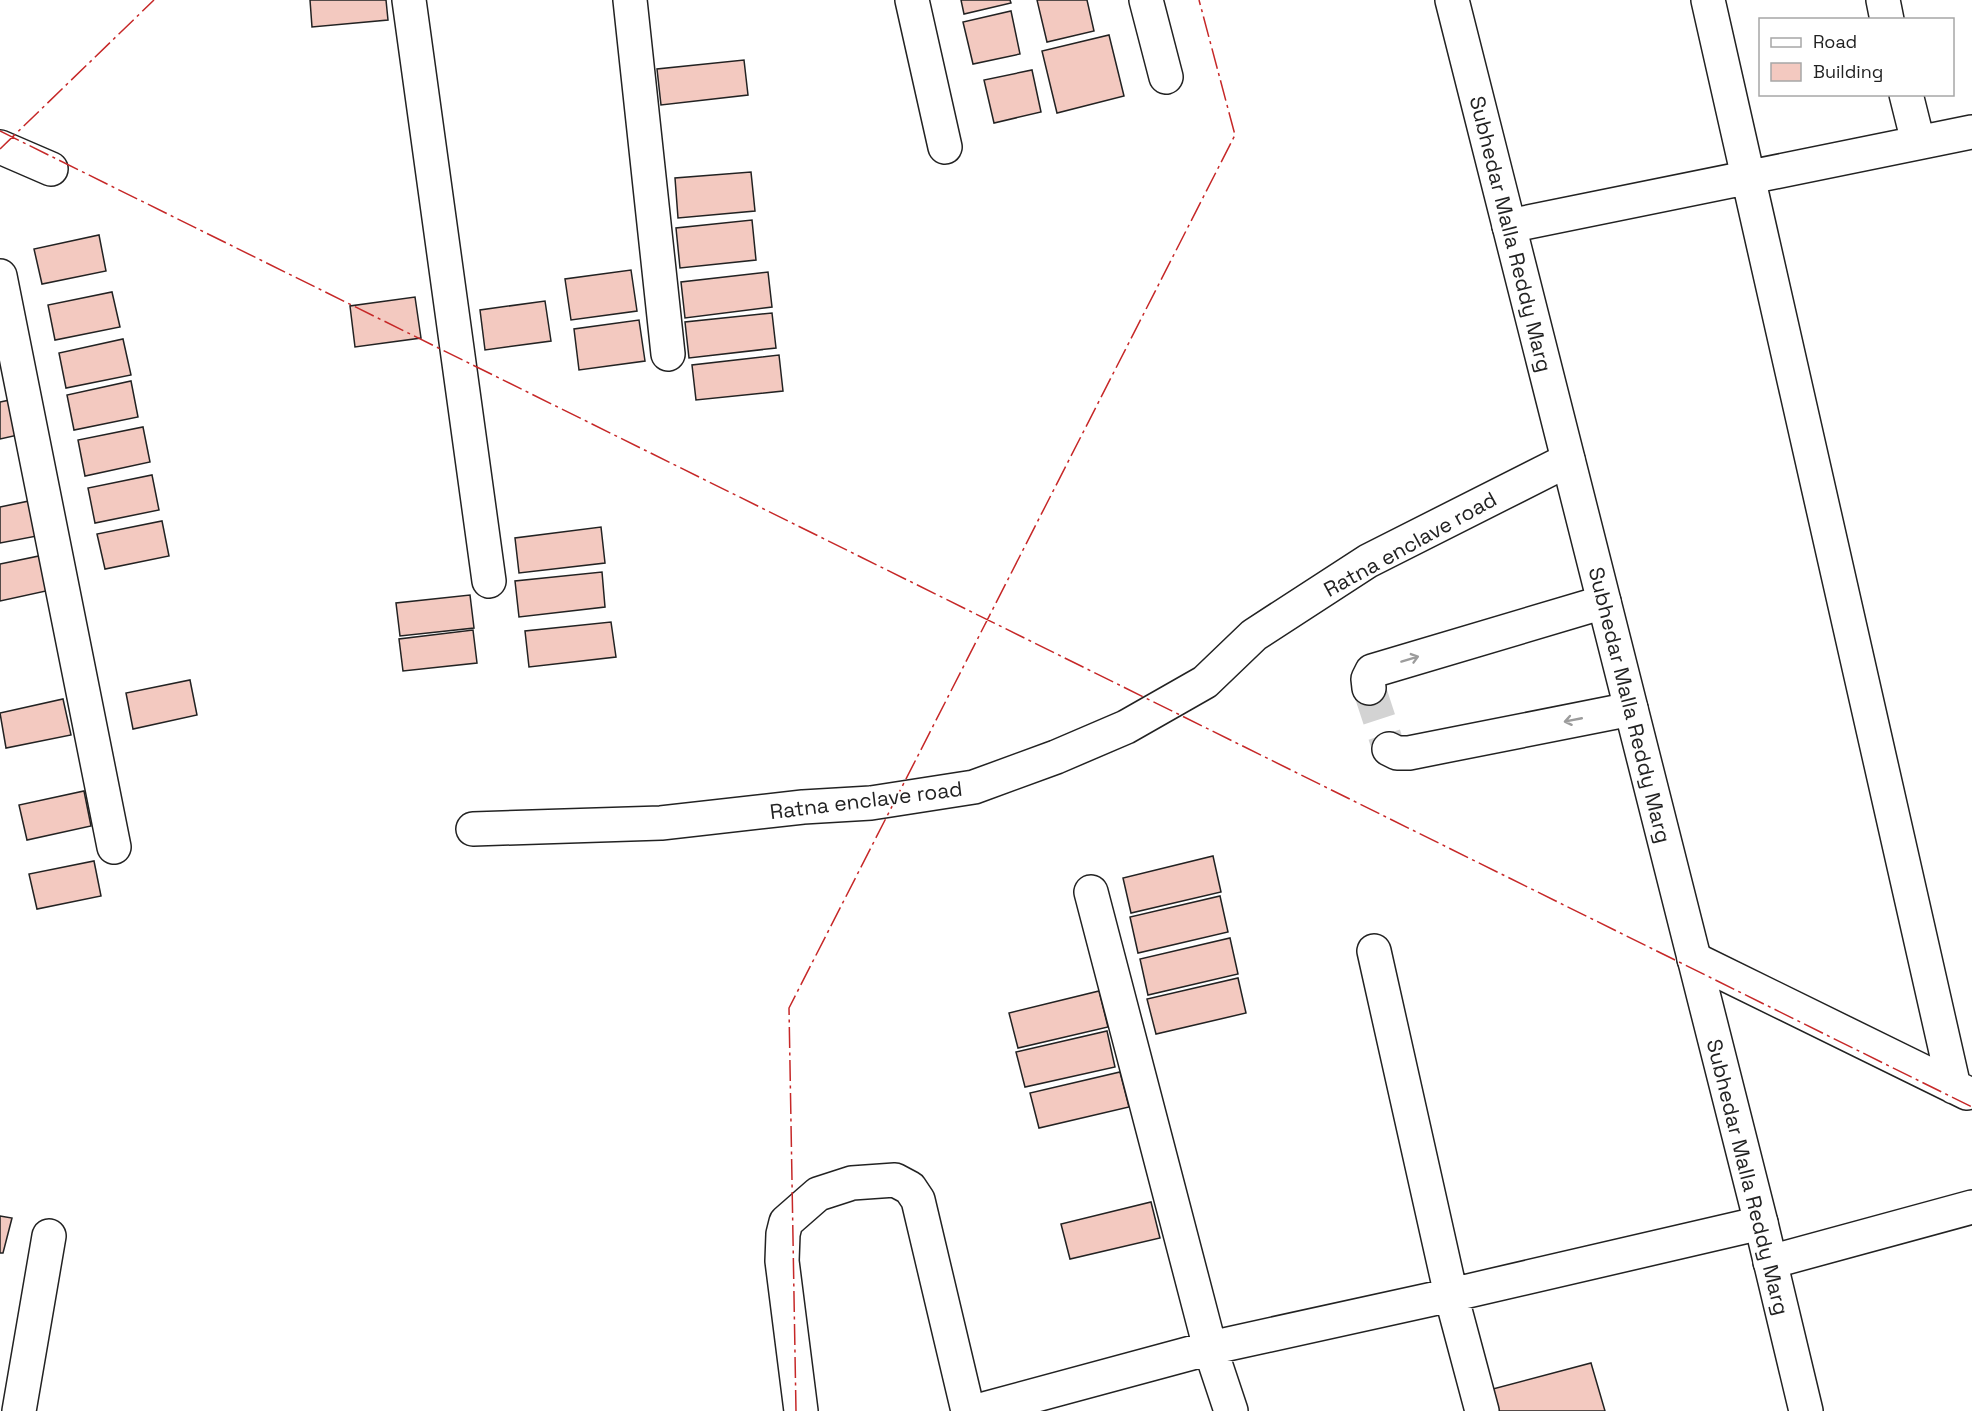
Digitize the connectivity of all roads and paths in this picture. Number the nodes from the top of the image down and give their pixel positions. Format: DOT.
graph roads {
  1 [pos="409,0"];
  2 [pos="630,0"];
  3 [pos="912,0"];
  4 [pos="1146,0"];
  5 [pos="1452,0"];
  6 [pos="1708,0"];
  7 [pos="1882,0"];
  8 [pos="1886,18"];
  9 [pos="1166,77"];
  10 [pos="1906,96"];
  11 [pos="1972,132"];
  12 [pos="1918,142"];
  13 [pos="0,147"];
  14 [pos="945,147"];
  15 [pos="51,169"];
  16 [pos="1748,177"];
  17 [pos="1509,226"];
  18 [pos="0,276"];
  19 [pos="668,354"];
  20 [pos="1568,460"];
  21 [pos="489,581"];
  22 [pos="1604,602"];
  23 [pos="1369,688"];
  24 [pos="1631,708"];
  25 [pos="1389,749"];
  26 [pos="473,829"];
  27 [pos="114,847"];
  28 [pos="1091,892"];
  29 [pos="1374,951"];
  30 [pos="1694,959"];
  31 [pos="1963,1092"];
  32 [pos="1972,1207"];
  33 [pos="1761,1223"];
  34 [pos="49,1236"];
  35 [pos="1770,1262"];
  36 [pos="1451,1295"];
  37 [pos="1210,1348"];
  38 [pos="19,1411"];
  39 [pos="801,1411"];
  40 [pos="969,1411"];
  41 [pos="977,1411"];
  42 [pos="1231,1411"];
  43 [pos="1482,1411"];
  44 [pos="1806,1411"];
  1 -- 21 [label="street"];
  2 -- 19 [label="street"];
  3 -- 14 [label="street"];
  4 -- 9 [label="street"];
  5 -- 17 [label="street, Subhedar Malla Reddy Marg"];
  6 -- 16 [label="street"];
  7 -- 8 [label="street"];
  10 -- 12 [label="street"];
  11 -- 12 [label="street"];
  12 -- 16 [label="street"];
  13 -- 15 [label="street"];
  16 -- 17 [label="street"];
  16 -- 31 [label="street"];
  17 -- 20 [label="street, Subhedar Malla Reddy Marg"];
  18 -- 27 [label="street"];
  20 -- 22 [label="street, Subhedar Malla Reddy Marg"];
  20 -- 26 [label="street, Ratna enclave road"];
  23 -- 22 [label="street, one-way"];
  22 -- 24 [label="street, Subhedar Malla Reddy Marg"];
  24 -- 25 [label="street, one-way"];
  24 -- 30 [label="street, Subhedar Malla Reddy Marg"];
  28 -- 37 [label="street"];
  29 -- 36 [label="street"];
  30 -- 31 [label="street"];
  30 -- 33 [label="street, Subhedar Malla Reddy Marg"];
  32 -- 35 [label="street"];
  33 -- 35 [label="street, Subhedar Malla Reddy Marg"];
  33 -- 36 [label="street"];
  34 -- 38 [label="street"];
  35 -- 44 [label="street, Subhedar Malla Reddy Marg"];
  36 -- 37 [label="street"];
  36 -- 43 [label="street"];
  37 -- 41 [label="street"];
  37 -- 42 [label="street"];
  39 -- 40 [label="street"];
}
